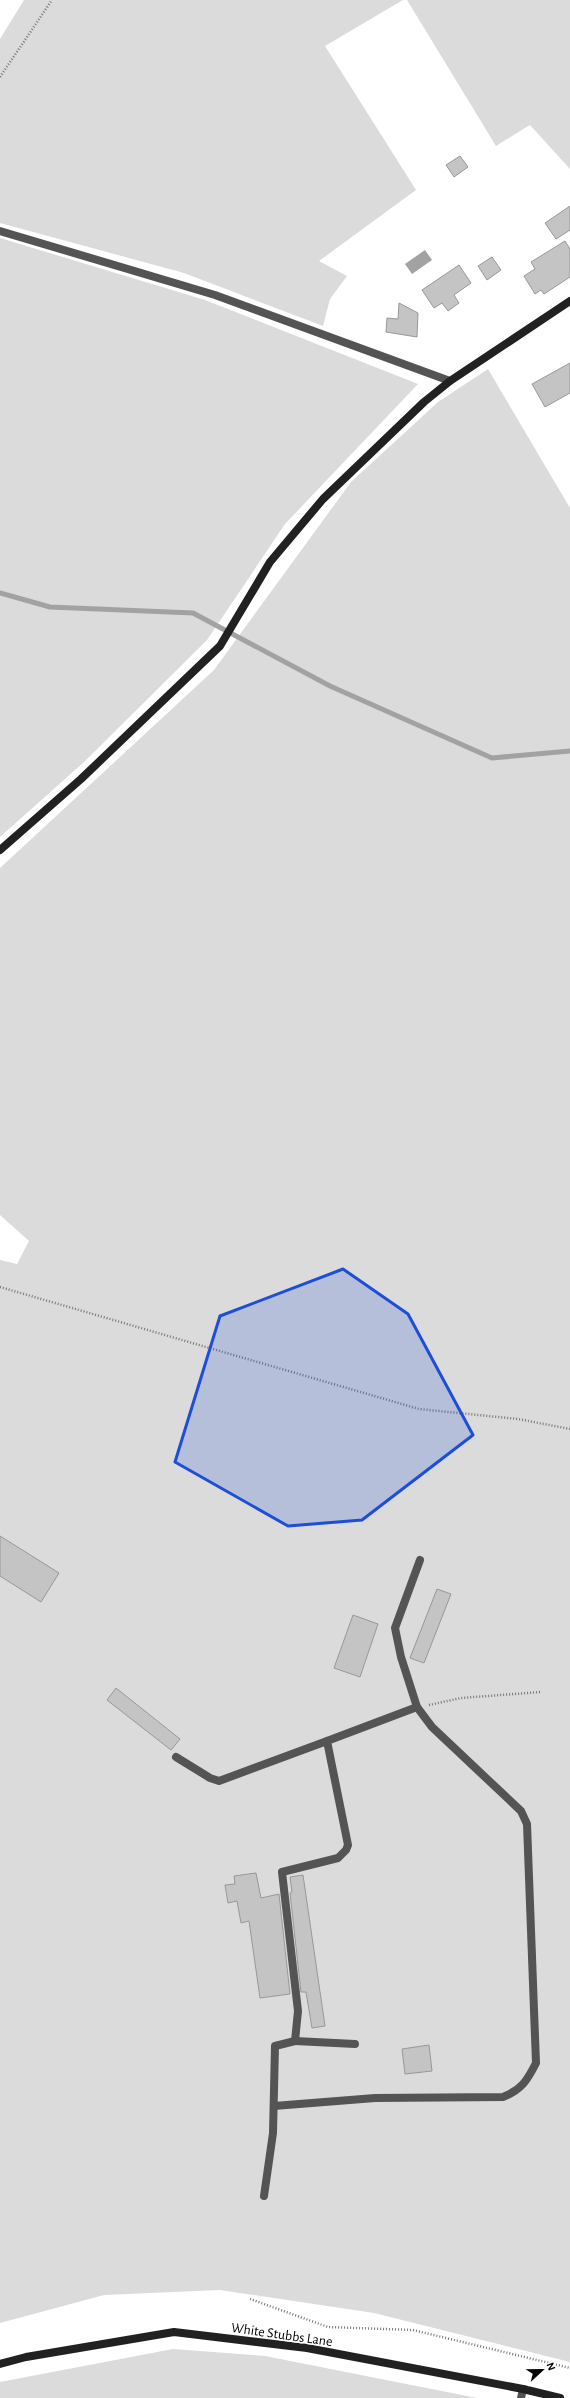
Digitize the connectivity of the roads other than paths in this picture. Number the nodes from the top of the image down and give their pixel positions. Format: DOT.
graph roads {
  1 [pos="0,231"];
  2 [pos="570,301"];
  3 [pos="450,381"];
  4 [pos="0,850"];
  5 [pos="420,1560"];
  6 [pos="417,1707"];
  7 [pos="327,1741"];
  8 [pos="176,1756"];
  9 [pos="295,2041"];
  10 [pos="355,2044"];
  11 [pos="274,2106"];
  12 [pos="264,2196"];
  13 [pos="0,2364"];
  14 [pos="523,2389"];
  15 [pos="521,2398"];
  16 [pos="560,2398"];
  1 -- 3 [label="street"];
  2 -- 3 [label="street"];
  3 -- 4 [label="street"];
  5 -- 6 [label="street"];
  6 -- 7 [label="street"];
  6 -- 11 [label="street"];
  7 -- 8 [label="street"];
  7 -- 9 [label="street"];
  9 -- 10 [label="street"];
  9 -- 11 [label="street"];
  11 -- 12 [label="street"];
  13 -- 14 [label="street, White Stubbs Lane"];
  14 -- 15 [label="street"];
  14 -- 16 [label="street, White Stubbs Lane"];
}
